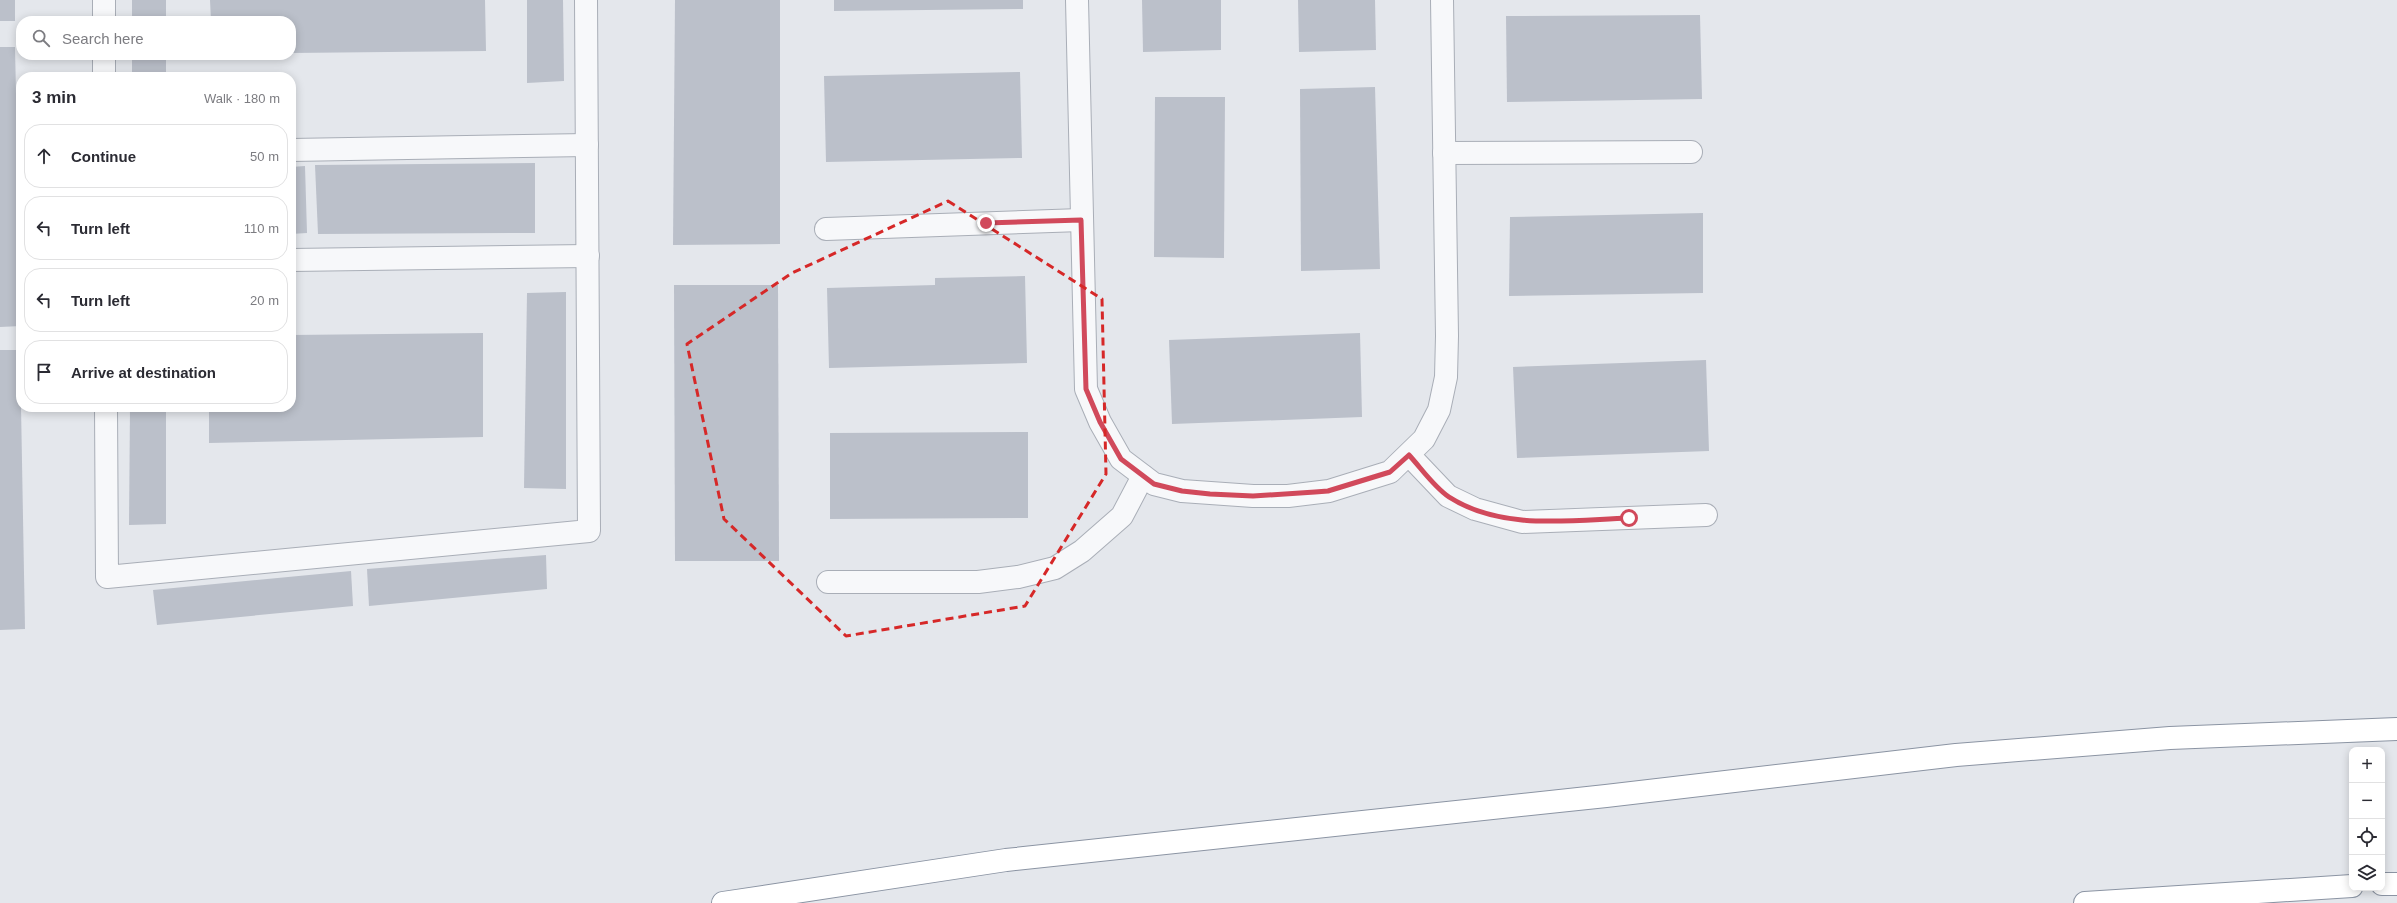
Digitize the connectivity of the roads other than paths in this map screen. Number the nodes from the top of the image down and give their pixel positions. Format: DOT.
graph roads {
  1 [pos="104,0"];
  2 [pos="586,0"];
  3 [pos="1077,0"];
  4 [pos="1442,0"];
  5 [pos="104,16"];
  6 [pos="104,60"];
  7 [pos="104,72"];
  8 [pos="587,145"];
  9 [pos="296,150"];
  10 [pos="1691,152"];
  11 [pos="1444,153"];
  12 [pos="1081,220"];
  13 [pos="826,229"];
  14 [pos="588,256"];
  15 [pos="296,260"];
  16 [pos="106,412"];
  17 [pos="1409,455"];
  18 [pos="1144,476"];
  19 [pos="1706,515"];
  20 [pos="828,582"];
  21 [pos="2397,729"];
  22 [pos="2385,884"];
  23 [pos="2397,884"];
  24 [pos="2349,886"];
  25 [pos="723,903"];
  26 [pos="2085,903"];
  1 -- 5 [label="lane"];
  2 -- 8 [label="lane"];
  3 -- 12 [label="lane"];
  4 -- 11 [label="lane"];
  6 -- 7 [label="lane"];
  8 -- 9 [label="lane"];
  8 -- 14 [label="lane"];
  10 -- 11 [label="lane"];
  11 -- 17 [label="lane"];
  12 -- 13 [label="lane"];
  12 -- 18 [label="lane"];
  14 -- 15 [label="lane"];
  14 -- 16 [label="lane"];
  17 -- 18 [label="lane"];
  17 -- 19 [label="lane"];
  18 -- 20 [label="lane"];
  21 -- 25 [label="highway"];
  22 -- 23 [label="highway"];
  24 -- 26 [label="highway"];
}
